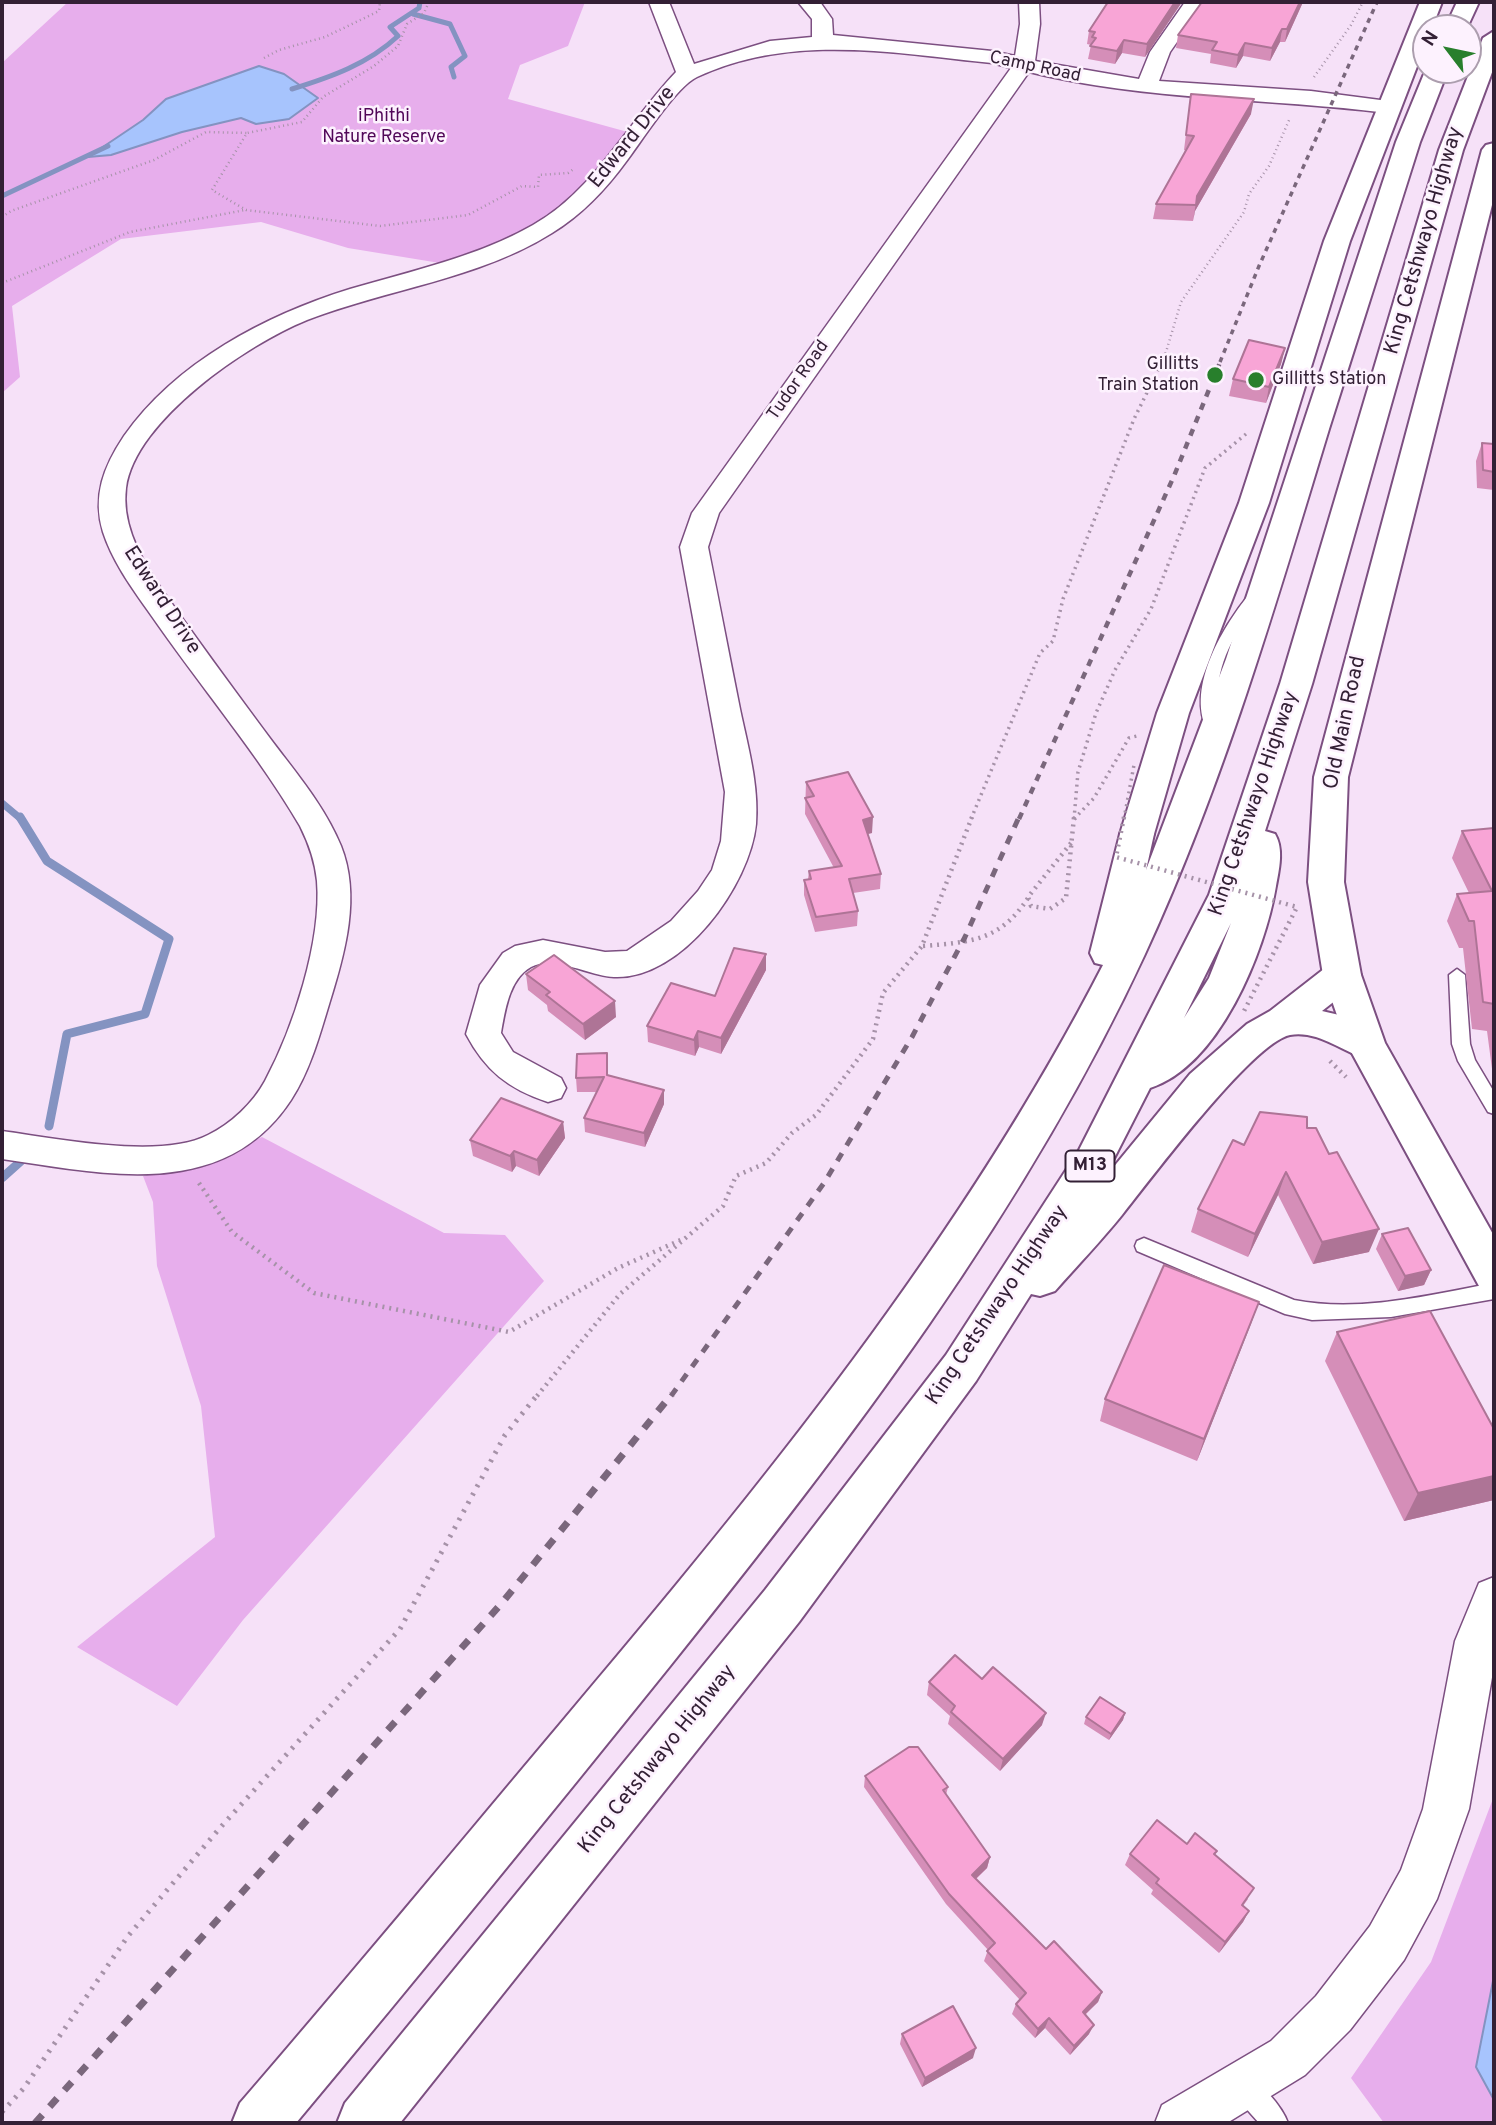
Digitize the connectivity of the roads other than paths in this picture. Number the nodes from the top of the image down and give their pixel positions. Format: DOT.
graph roads {
  1 [pos="659,2"];
  2 [pos="808,2"];
  3 [pos="1029,2"];
  4 [pos="1195,2"];
  5 [pos="1431,2"];
  6 [pos="1494,38"];
  7 [pos="822,41"];
  8 [pos="1024,65"];
  9 [pos="687,73"];
  10 [pos="1431,84"];
  11 [pos="1147,86"];
  12 [pos="1388,107"];
  13 [pos="1494,153"];
  14 [pos="1342,975"];
  15 [pos="1457,975"];
  16 [pos="1283,1021"];
  17 [pos="1090,1026"];
  18 [pos="1366,1044"];
  19 [pos="548,1088"];
  20 [pos="1494,1107"];
  21 [pos="2,1145"];
  22 [pos="1143,1246"];
  23 [pos="1494,1274"];
  24 [pos="1494,1292"];
  25 [pos="961,1368"];
  26 [pos="1494,1597"];
  27 [pos="1242,2085"];
  28 [pos="260,2123"];
  29 [pos="365,2123"];
  30 [pos="1180,2123"];
  31 [pos="1276,2123"];
  1 -- 9 [label="street, Edward Drive"];
  2 -- 7 [label="street"];
  3 -- 8 [label="street"];
  4 -- 11 [label="street"];
  5 -- 12 [label="main road"];
  6 -- 25 [label="main road, King Cetshwayo Highway / M13"];
  7 -- 8 [label="street, Camp Road"];
  7 -- 9 [label="street, Camp Road"];
  8 -- 11 [label="street, Camp Road"];
  8 -- 19 [label="street, Tudor Road"];
  9 -- 21 [label="street, Edward Drive"];
  10 -- 17 [label="main road, King Cetshwayo Highway"];
  11 -- 12 [label="street, Camp Road"];
  12 -- 17 [label="main road"];
  13 -- 14 [label="main road, Old Main Road"];
  14 -- 16 [label="main road"];
  14 -- 18 [label="main road, Old Main Road"];
  15 -- 20 [label="lane"];
  16 -- 18 [label="main road"];
  16 -- 25 [label="main road"];
  17 -- 28 [label="main road, King Cetshwayo Highway"];
  18 -- 23 [label="main road, Old Main Road"];
  22 -- 24 [label="lane"];
  25 -- 29 [label="main road, King Cetshwayo Highway / M13"];
  26 -- 27 [label="street"];
  27 -- 30 [label="street"];
  27 -- 31 [label="lane"];
}
